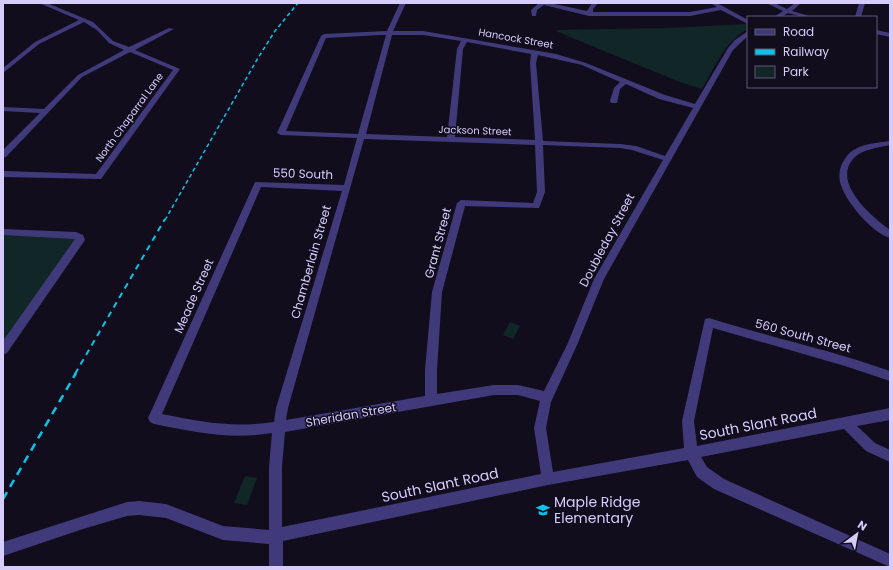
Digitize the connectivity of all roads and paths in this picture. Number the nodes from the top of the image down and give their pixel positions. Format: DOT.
graph roads {
  1 [pos="42,3"];
  2 [pos="403,3"];
  3 [pos="543,3"];
  4 [pos="595,3"];
  5 [pos="714,3"];
  6 [pos="769,3"];
  7 [pos="798,3"];
  8 [pos="862,3"];
  9 [pos="651,8"];
  10 [pos="721,8"];
  11 [pos="787,11"];
  12 [pos="589,14"];
  13 [pos="655,14"];
  14 [pos="534,15"];
  15 [pos="779,16"];
  16 [pos="806,16"];
  17 [pos="858,16"];
  18 [pos="84,20"];
  19 [pos="747,21"];
  20 [pos="171,29"];
  21 [pos="390,32"];
  22 [pos="877,32"];
  23 [pos="747,34"];
  24 [pos="890,35"];
  25 [pos="465,40"];
  26 [pos="129,50"];
  27 [pos="535,52"];
  28 [pos="3,71"];
  29 [pos="625,81"];
  30 [pos="614,101"];
  31 [pos="696,107"];
  32 [pos="3,109"];
  33 [pos="45,110"];
  34 [pos="281,133"];
  35 [pos="360,136"];
  36 [pos="451,139"];
  37 [pos="539,143"];
  38 [pos="890,143"];
  39 [pos="3,154"];
  40 [pos="667,158"];
  41 [pos="3,174"];
  42 [pos="258,184"];
  43 [pos="347,188"];
  44 [pos="3,232"];
  45 [pos="890,235"];
  46 [pos="3,350"];
  47 [pos="890,376"];
  48 [pos="547,397"];
  49 [pos="431,401"];
  50 [pos="890,414"];
  51 [pos="154,418"];
  52 [pos="848,423"];
  53 [pos="279,427"];
  54 [pos="691,453"];
  55 [pos="890,456"];
  56 [pos="548,479"];
  57 [pos="276,535"];
  58 [pos="3,549"];
  59 [pos="890,561"];
  60 [pos="276,567"];
  1 -- 18 [label="street"];
  2 -- 21 [label="street, Chamberlain Street"];
  3 -- 12 [label="street"];
  3 -- 14 [label="street"];
  4 -- 12 [label="street"];
  5 -- 10 [label="street"];
  6 -- 11 [label="street"];
  7 -- 11 [label="street"];
  8 -- 17 [label="street"];
  9 -- 13 [label="street"];
  10 -- 13 [label="street"];
  10 -- 19 [label="street"];
  11 -- 15 [label="street"];
  11 -- 16 [label="street"];
  12 -- 13 [label="street"];
  18 -- 26 [label="street"];
  18 -- 28 [label="street"];
  20 -- 26 [label="street"];
  21 -- 25 [label="street, Hancock Street"];
  21 -- 34 [label="street, Hancock Street"];
  21 -- 35 [label="street, Chamberlain Street"];
  22 -- 24 [label="street"];
  23 -- 31 [label="street, Doubleday Street"];
  25 -- 27 [label="street, Hancock Street"];
  25 -- 36 [label="street"];
  26 -- 33 [label="street"];
  26 -- 41 [label="street, North Chaparral Lane"];
  27 -- 29 [label="street, Hancock Street"];
  27 -- 37 [label="street, Grant Street"];
  29 -- 30 [label="street"];
  29 -- 31 [label="street, Hancock Street"];
  31 -- 40 [label="street, Doubleday Street"];
  32 -- 33 [label="street"];
  33 -- 39 [label="street"];
  34 -- 35 [label="street, Jackson Street"];
  35 -- 36 [label="street, Jackson Street"];
  35 -- 43 [label="street, Chamberlain Street"];
  36 -- 37 [label="street, Jackson Street"];
  37 -- 40 [label="street, Jackson Street"];
  37 -- 49 [label="street, Grant Street"];
  38 -- 45 [label="street"];
  40 -- 48 [label="street, Doubleday Street"];
  42 -- 43 [label="street, 550 South"];
  42 -- 51 [label="street, Meade Street"];
  43 -- 53 [label="street, Chamberlain Street"];
  44 -- 46 [label="street"];
  47 -- 54 [label="street, 560 South Street"];
  48 -- 49 [label="street, Sheridan Street"];
  48 -- 56 [label="street, Doubleday Street"];
  49 -- 53 [label="street, Sheridan Street"];
  50 -- 52 [label="street, South Slant Road"];
  51 -- 53 [label="street, Sheridan Street"];
  52 -- 54 [label="street, South Slant Road"];
  52 -- 55 [label="street"];
  53 -- 57 [label="street, Chamberlain Street"];
  54 -- 56 [label="street, South Slant Road"];
  54 -- 59 [label="street"];
  56 -- 57 [label="street, South Slant Road"];
  57 -- 58 [label="street, South Slant Road"];
  57 -- 60 [label="street, Chamberlain Street"];
}
